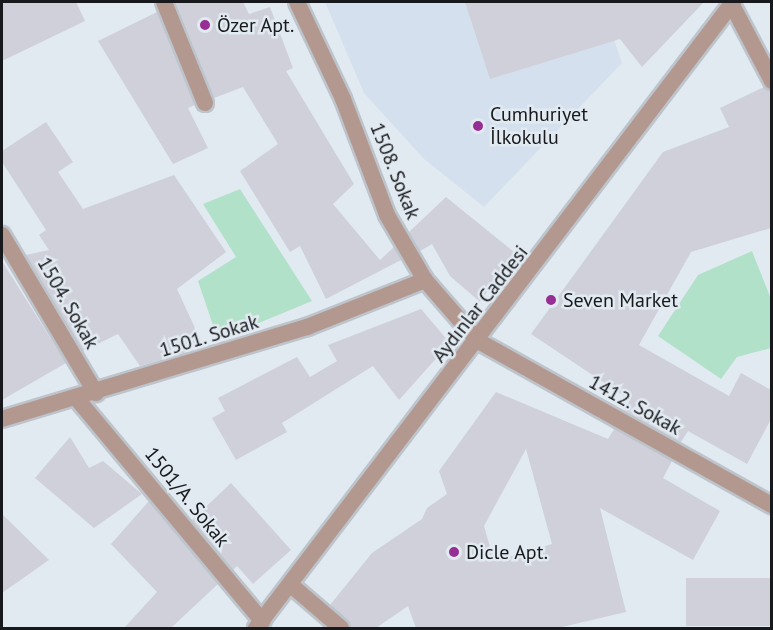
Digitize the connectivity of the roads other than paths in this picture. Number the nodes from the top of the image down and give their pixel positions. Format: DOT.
graph roads {
  1 [pos="164,2"];
  2 [pos="297,2"];
  3 [pos="732,2"];
  4 [pos="771,81"];
  5 [pos="205,103"];
  6 [pos="2,235"];
  7 [pos="425,280"];
  8 [pos="478,342"];
  9 [pos="96,393"];
  10 [pos="78,400"];
  11 [pos="2,419"];
  12 [pos="771,505"];
  13 [pos="291,585"];
  14 [pos="259,625"];
  15 [pos="341,628"];
  1 -- 5 [label="street"];
  2 -- 7 [label="street, 1508. Sokak"];
  3 -- 4 [label="street"];
  3 -- 8 [label="street, Aydınlar Caddesi"];
  6 -- 9 [label="street, 1504. Sokak"];
  7 -- 8 [label="street, 1508. Sokak"];
  7 -- 9 [label="street, 1501. Sokak"];
  8 -- 12 [label="street, 1412. Sokak"];
  8 -- 13 [label="street, Aydınlar Caddesi"];
  9 -- 10 [label="street, 1501. Sokak"];
  10 -- 11 [label="street, 1501. Sokak"];
  10 -- 14 [label="street, 1501/A. Sokak"];
  13 -- 14 [label="street, Aydınlar Caddesi"];
  13 -- 15 [label="street"];
}
